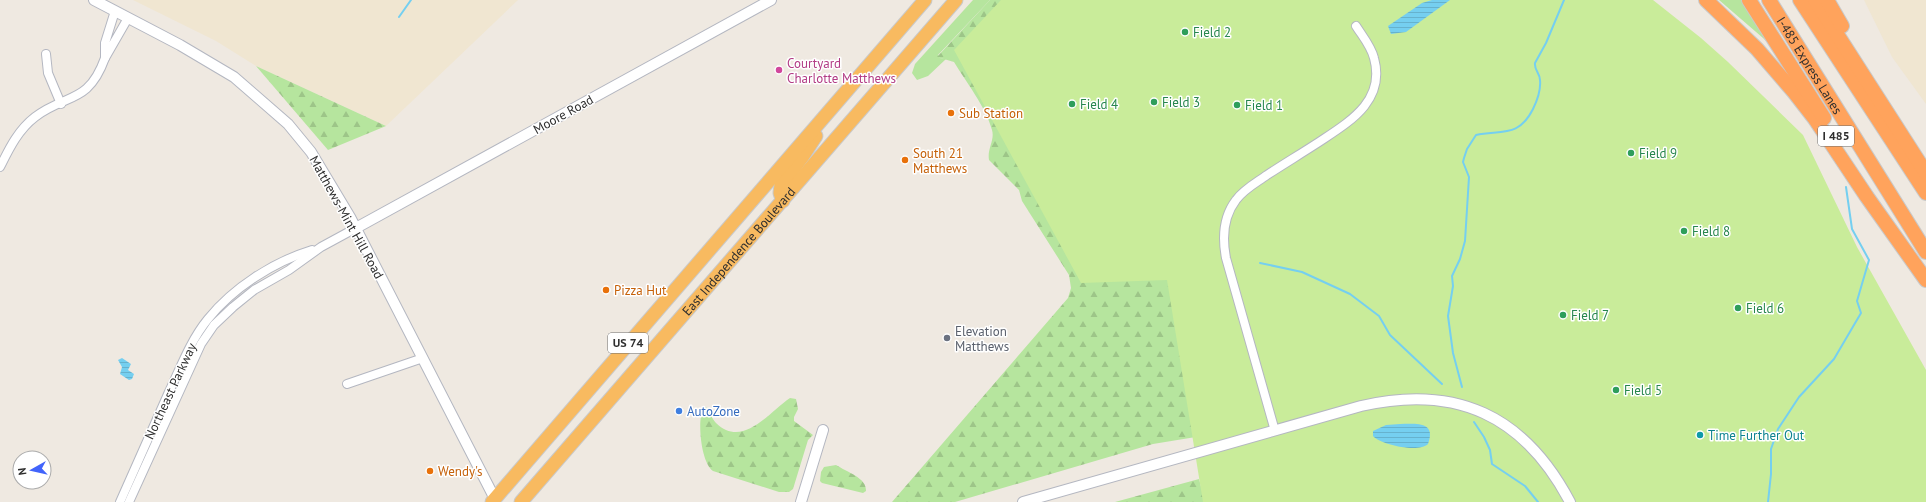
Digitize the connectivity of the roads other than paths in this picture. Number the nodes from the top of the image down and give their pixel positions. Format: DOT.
graph roads {
  1 [pos="94,0"];
  2 [pos="770,0"];
  3 [pos="925,0"];
  4 [pos="956,0"];
  5 [pos="1706,0"];
  6 [pos="1749,0"];
  7 [pos="1769,0"];
  8 [pos="1800,0"];
  9 [pos="1815,0"];
  10 [pos="1827,0"];
  11 [pos="115,11"];
  12 [pos="128,18"];
  13 [pos="1356,26"];
  14 [pos="46,54"];
  15 [pos="105,58"];
  16 [pos="837,102"];
  17 [pos="61,104"];
  18 [pos="0,168"];
  19 [pos="1926,172"];
  20 [pos="1926,192"];
  21 [pos="783,200"];
  22 [pos="356,228"];
  23 [pos="320,247"];
  24 [pos="1926,252"];
  25 [pos="1926,271"];
  26 [pos="1926,280"];
  27 [pos="424,358"];
  28 [pos="346,384"];
  29 [pos="823,430"];
  30 [pos="1275,431"];
  31 [pos="493,500"];
  32 [pos="120,502"];
  33 [pos="129,502"];
  34 [pos="521,502"];
  35 [pos="801,502"];
  36 [pos="1023,502"];
  37 [pos="1570,502"];
  1 -- 11 [label="street, Matthews-Mint Hill Road"];
  2 -- 22 [label="street, Moore Road"];
  3 -- 16 [label="highway, East Independence Boulevard / US 74"];
  4 -- 21 [label="highway, East Independence Boulevard / US 74"];
  5 -- 26 [label="highway"];
  6 -- 25 [label="highway, I 485"];
  7 -- 24 [label="highway, I-485 Express Lanes / I 485"];
  8 -- 20 [label="highway, I-485 Express Lanes"];
  9 -- 19 [label="highway"];
  10 -- 19 [label="highway"];
  11 -- 12 [label="street, Matthews-Mint Hill Road"];
  11 -- 15 [label="street"];
  12 -- 15 [label="street"];
  12 -- 22 [label="street, Matthews-Mint Hill Road"];
  13 -- 30 [label="street"];
  14 -- 17 [label="street"];
  15 -- 17 [label="street"];
  16 -- 21 [label="highway"];
  16 -- 31 [label="highway, East Independence Boulevard / US 74"];
  17 -- 18 [label="street"];
  21 -- 34 [label="highway, East Independence Boulevard / US 74"];
  22 -- 23 [label="street, Northeast Parkway"];
  22 -- 27 [label="street, Matthews-Mint Hill Road"];
  23 -- 32 [label="street, Northeast Parkway"];
  23 -- 33 [label="street, Northeast Parkway"];
  27 -- 28 [label="street"];
  27 -- 31 [label="street, Matthews-Mint Hill Road"];
  29 -- 35 [label="street"];
  30 -- 36 [label="street"];
  30 -- 37 [label="street"];
}
